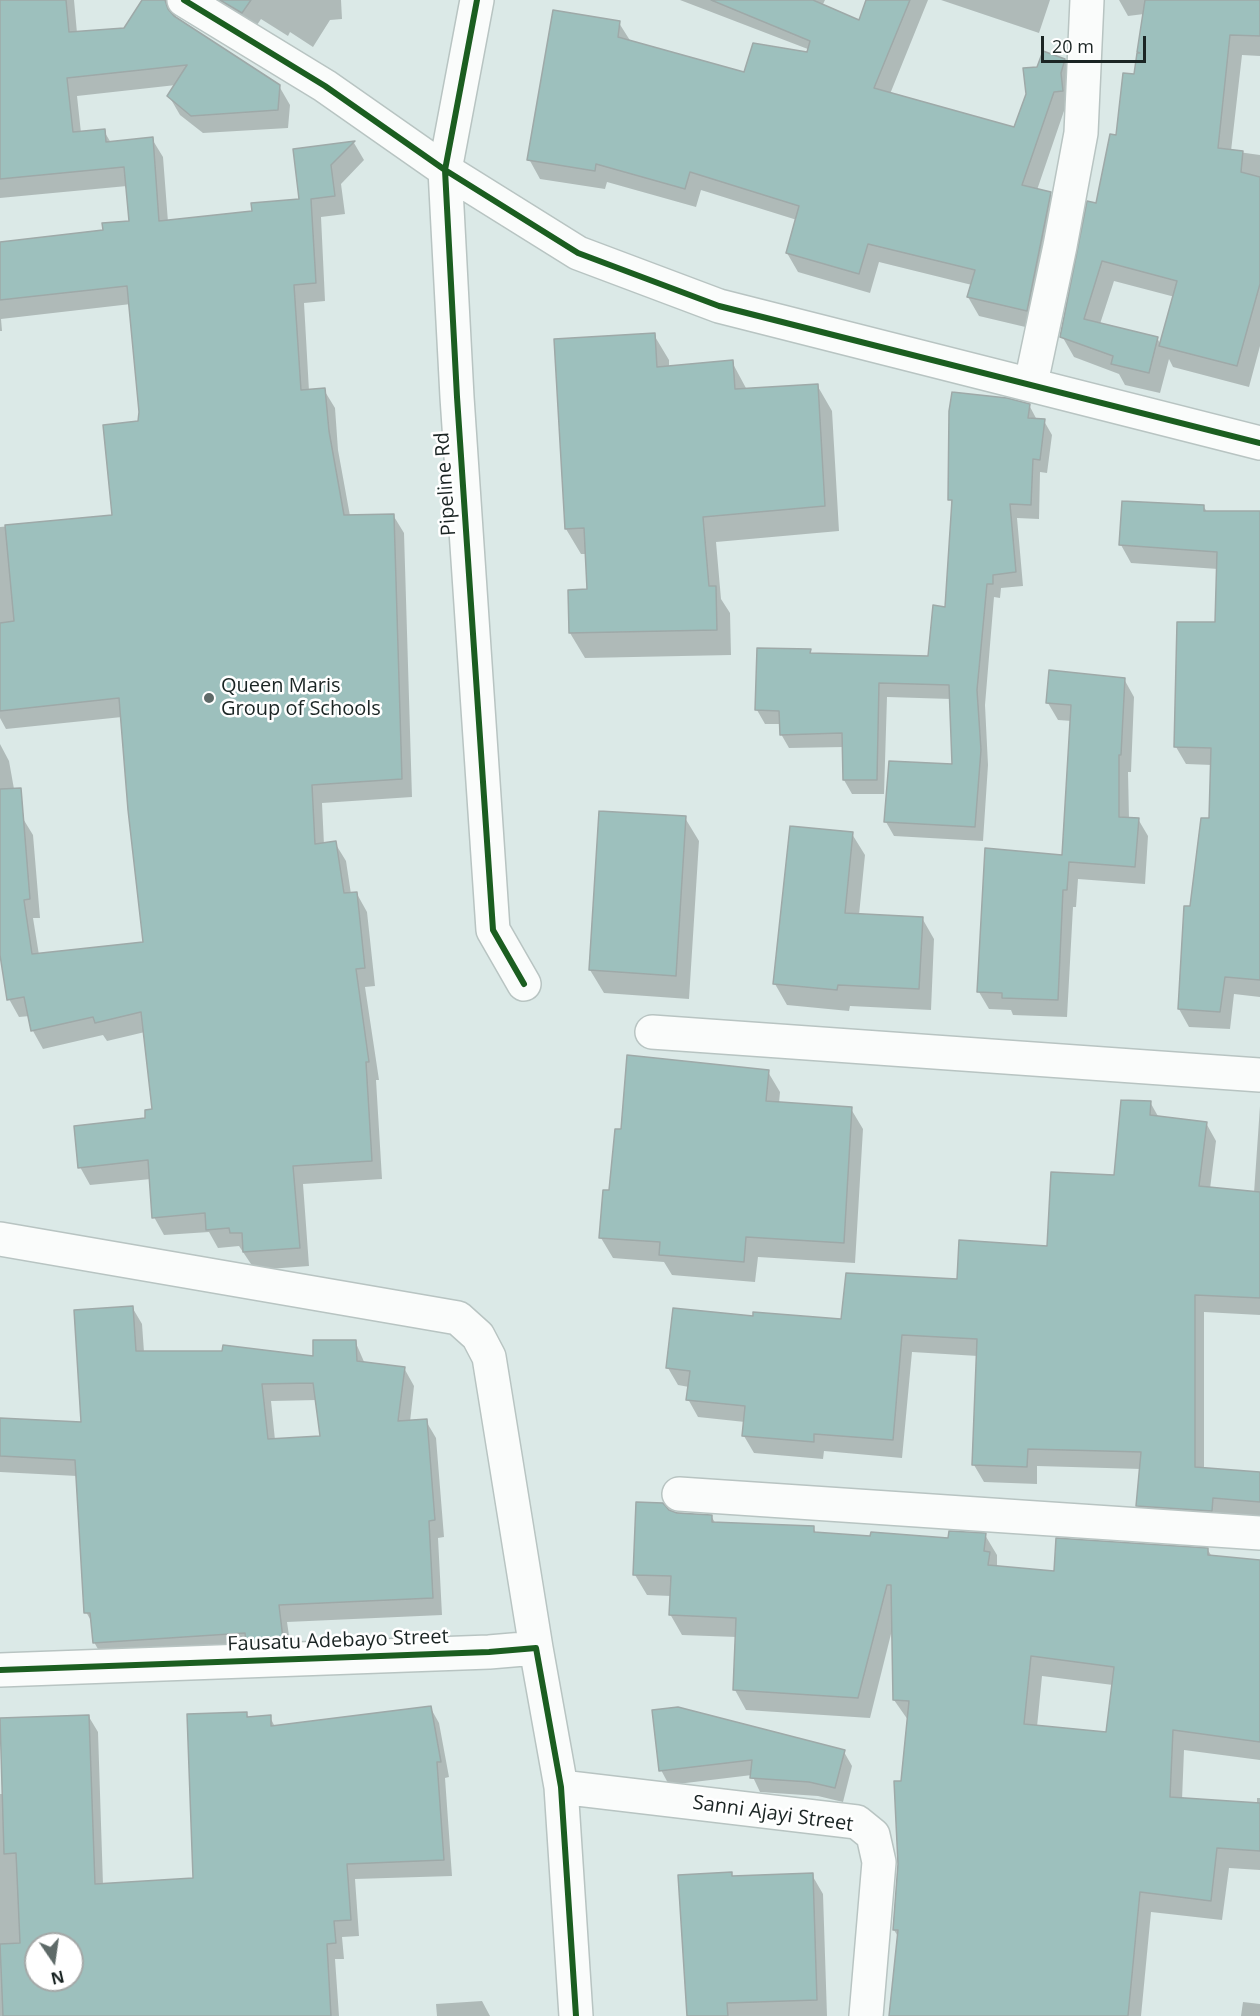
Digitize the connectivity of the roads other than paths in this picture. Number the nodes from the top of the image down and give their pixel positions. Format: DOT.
graph roads {
  1 [pos="184,0"];
  2 [pos="477,0"];
  3 [pos="1087,0"];
  4 [pos="445,170"];
  5 [pos="1031,383"];
  6 [pos="1260,443"];
  7 [pos="524,984"];
  8 [pos="652,1032"];
  9 [pos="1260,1075"];
  10 [pos="0,1239"];
  11 [pos="679,1494"];
  12 [pos="1260,1533"];
  13 [pos="536,1648"];
  14 [pos="0,1670"];
  15 [pos="561,1787"];
  16 [pos="576,2016"];
  17 [pos="866,2016"];
  1 -- 4 [label="street"];
  2 -- 4 [label="street, Pipeline Rd"];
  3 -- 5 [label="street"];
  4 -- 5 [label="street"];
  4 -- 7 [label="street, Pipeline Rd"];
  5 -- 6 [label="street"];
  8 -- 9 [label="street"];
  10 -- 13 [label="street"];
  11 -- 12 [label="street"];
  13 -- 14 [label="street, Fausatu Adebayo Street"];
  13 -- 15 [label="street"];
  15 -- 16 [label="street"];
  15 -- 17 [label="street, Sanni Ajayi Street"];
}
